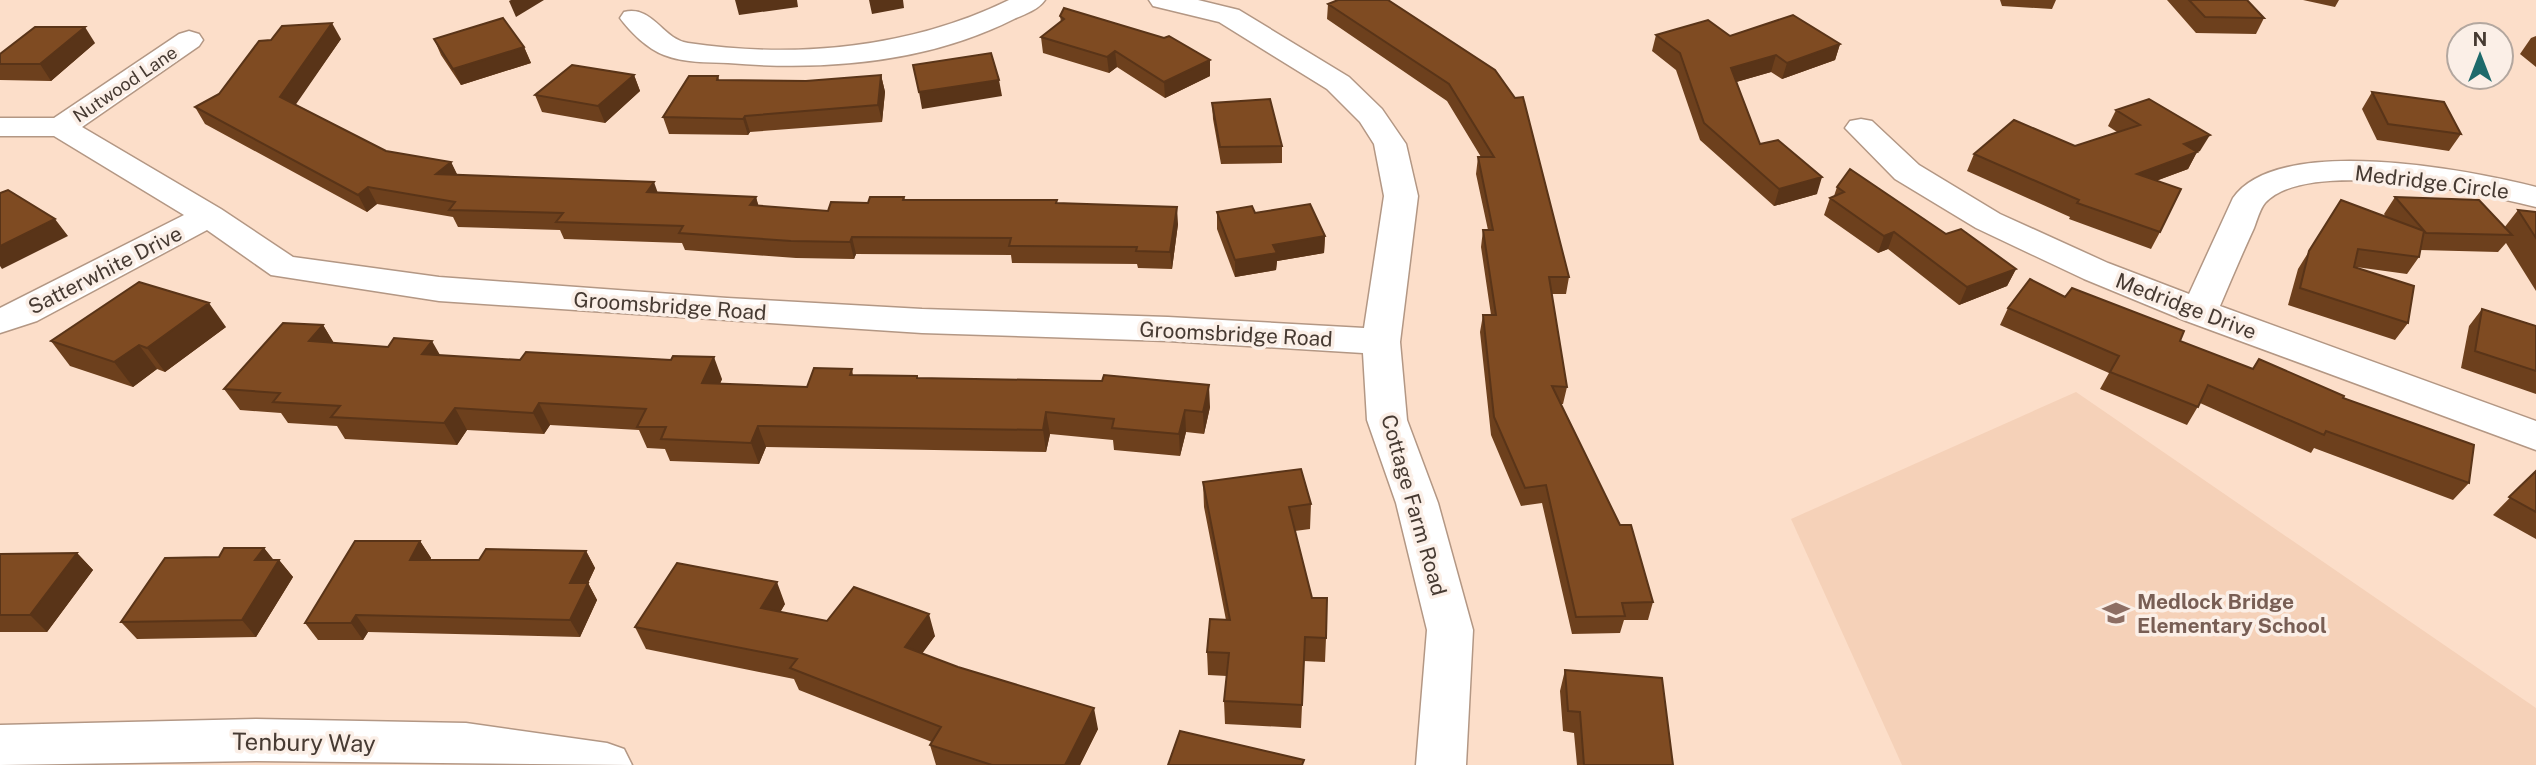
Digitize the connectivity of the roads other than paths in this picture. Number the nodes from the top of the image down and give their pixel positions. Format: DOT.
graph roads {
  1 [pos="1031,0"];
  2 [pos="1163,0"];
  3 [pos="1241,8"];
  4 [pos="634,18"];
  5 [pos="189,40"];
  6 [pos="0,127"];
  7 [pos="61,127"];
  8 [pos="1861,128"];
  9 [pos="2536,197"];
  10 [pos="209,216"];
  11 [pos="2199,312"];
  12 [pos="0,321"];
  13 [pos="1381,342"];
  14 [pos="2536,436"];
  15 [pos="0,746"];
  16 [pos="607,765"];
  17 [pos="1441,765"];
  1 -- 4 [label="street"];
  2 -- 3 [label="street, Cottage Farm Road"];
  3 -- 13 [label="street, Cottage Farm Road"];
  5 -- 7 [label="street, Nutwood Lane"];
  6 -- 7 [label="street"];
  7 -- 10 [label="street, Groomsbridge Road"];
  8 -- 11 [label="street, Medridge Drive"];
  9 -- 11 [label="street, Medridge Circle"];
  10 -- 12 [label="street, Satterwhite Drive"];
  10 -- 13 [label="street, Groomsbridge Road"];
  11 -- 14 [label="street, Medridge Drive"];
  13 -- 17 [label="street, Cottage Farm Road"];
  15 -- 16 [label="street, Tenbury Way"];
}
